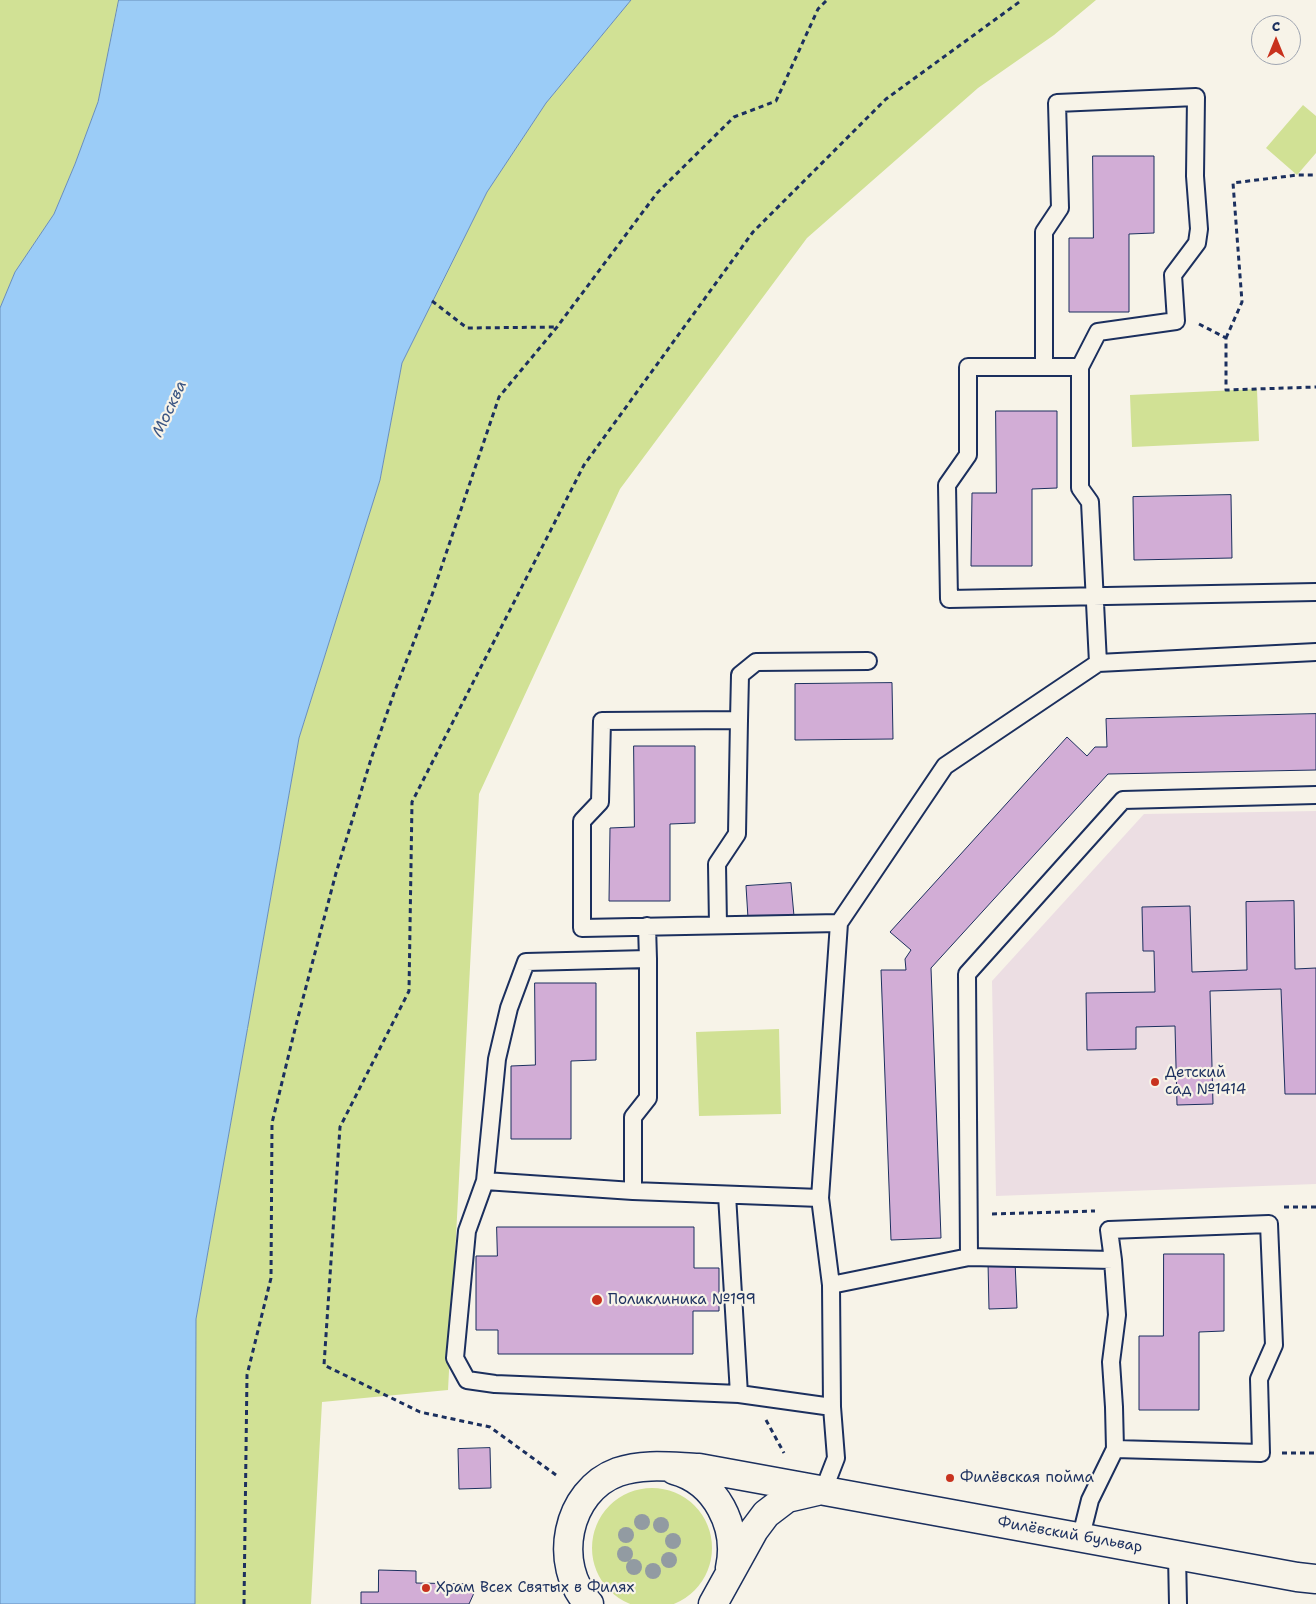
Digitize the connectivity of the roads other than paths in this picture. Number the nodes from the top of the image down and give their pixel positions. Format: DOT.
graph roads {
  1 [pos="1044,367"];
  2 [pos="1080,367"];
  3 [pos="1316,592"];
  4 [pos="1095,597"];
  5 [pos="1316,652"];
  6 [pos="868,660"];
  7 [pos="1098,663"];
  8 [pos="739,720"];
  9 [pos="1316,795"];
  10 [pos="839,923"];
  11 [pos="647,926"];
  12 [pos="718,926"];
  13 [pos="648,959"];
  14 [pos="485,1180"];
  15 [pos="633,1191"];
  16 [pos="727,1195"];
  17 [pos="820,1198"];
  18 [pos="969,1257"];
  19 [pos="1113,1260"];
  20 [pos="831,1285"];
  21 [pos="746,1395"];
  22 [pos="832,1407"];
  23 [pos="1115,1449"];
  24 [pos="661,1467"];
  25 [pos="824,1489"];
  26 [pos="1081,1536"];
  27 [pos="1177,1555"];
  28 [pos="728,1576"];
  29 [pos="1316,1579"];
  30 [pos="713,1603"];
  31 [pos="589,1604"];
  32 [pos="1178,1604"];
  1 -- 2 [label="lane"];
  1 -- 2 [label="lane"];
  1 -- 4 [label="lane"];
  2 -- 4 [label="lane"];
  3 -- 4 [label="lane"];
  4 -- 7 [label="lane"];
  5 -- 7 [label="lane"];
  6 -- 8 [label="lane"];
  7 -- 10 [label="lane"];
  8 -- 11 [label="lane"];
  8 -- 12 [label="lane"];
  9 -- 18 [label="lane"];
  10 -- 12 [label="lane"];
  10 -- 17 [label="lane"];
  11 -- 12 [label="lane"];
  11 -- 13 [label="lane"];
  13 -- 14 [label="lane"];
  13 -- 15 [label="lane"];
  14 -- 15 [label="lane"];
  14 -- 21 [label="lane"];
  15 -- 16 [label="lane"];
  16 -- 17 [label="lane"];
  16 -- 21 [label="lane"];
  17 -- 20 [label="lane"];
  18 -- 19 [label="lane"];
  18 -- 20 [label="lane"];
  19 -- 23 [label="lane"];
  19 -- 23 [label="lane"];
  20 -- 22 [label="lane"];
  21 -- 22 [label="lane"];
  22 -- 25 [label="lane"];
  23 -- 26 [label="lane"];
  24 -- 25 [label="street, Филёвский бульвар"];
  24 -- 28 [label="street, Филёвский бульвар"];
  24 -- 31 [label="street, Филёвский бульвар"];
  25 -- 26 [label="street, Филёвский бульвар"];
  25 -- 28 [label="street, Филёвский бульвар"];
  26 -- 27 [label="street, Филёвский бульвар"];
  27 -- 29 [label="street, Филёвский бульвар"];
  27 -- 32 [label="lane"];
  28 -- 30 [label="street, Филёвский бульвар"];
}
